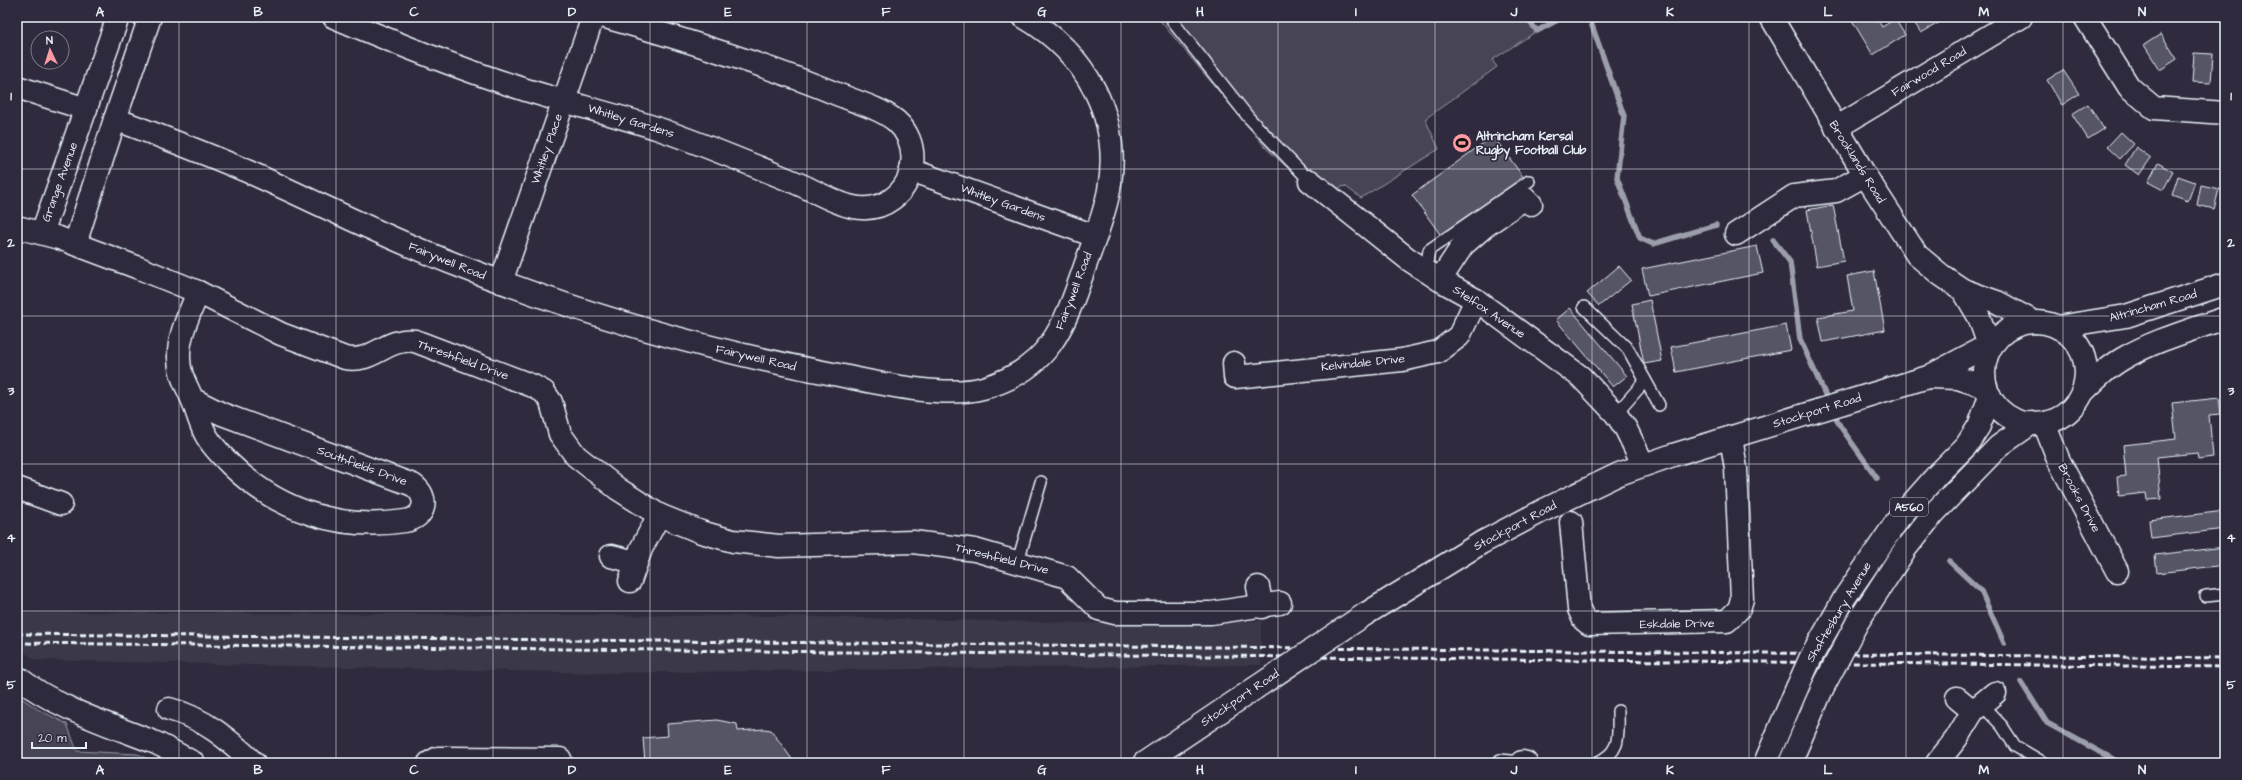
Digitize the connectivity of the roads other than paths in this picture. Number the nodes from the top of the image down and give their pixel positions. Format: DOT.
graph roads {
  1 [pos="118,17"];
  2 [pos="150,17"];
  3 [pos="334,17"];
  4 [pos="593,17"];
  5 [pos="605,17"];
  6 [pos="1024,17"];
  7 [pos="1771,17"];
  8 [pos="2021,17"];
  9 [pos="2085,17"];
  10 [pos="1173,22"];
  11 [pos="17,87"];
  12 [pos="94,87"];
  13 [pos="122,97"];
  14 [pos="564,101"];
  15 [pos="86,109"];
  16 [pos="2225,113"];
  17 [pos="115,119"];
  18 [pos="1836,128"];
  19 [pos="79,131"];
  20 [pos="108,142"];
  21 [pos="911,170"];
  22 [pos="1865,175"];
  23 [pos="1310,181"];
  24 [pos="1528,181"];
  25 [pos="1531,204"];
  26 [pos="17,227"];
  27 [pos="42,233"];
  28 [pos="1736,234"];
  29 [pos="1095,236"];
  30 [pos="75,244"];
  31 [pos="1433,275"];
  32 [pos="501,282"];
  33 [pos="2225,284"];
  34 [pos="1963,290"];
  35 [pos="198,292"];
  36 [pos="1476,300"];
  37 [pos="1584,307"];
  38 [pos="2225,318"];
  39 [pos="2034,322"];
  40 [pos="2057,327"];
  41 [pos="1990,348"];
  42 [pos="1234,363"];
  43 [pos="1928,377"];
  44 [pos="1645,381"];
  45 [pos="1988,391"];
  46 [pos="2082,393"];
  47 [pos="192,399"];
  48 [pos="1659,405"];
  49 [pos="1616,414"];
  50 [pos="2038,423"];
  51 [pos="1731,437"];
  52 [pos="1643,464"];
  53 [pos="1040,482"];
  54 [pos="17,488"];
  55 [pos="61,504"];
  56 [pos="659,515"];
  57 [pos="1571,522"];
  58 [pos="611,556"];
  59 [pos="1018,562"];
  60 [pos="2117,571"];
  61 [pos="2225,594"];
  62 [pos="2206,596"];
  63 [pos="1267,599"];
  64 [pos="17,677"];
  65 [pos="1977,701"];
  66 [pos="169,709"];
  67 [pos="1618,711"];
  68 [pos="560,760"];
  69 [pos="1500,760"];
  70 [pos="1522,762"];
  71 [pos="194,763"];
  72 [pos="254,763"];
  73 [pos="429,763"];
  74 [pos="1144,763"];
  75 [pos="1526,763"];
  76 [pos="1596,763"];
  77 [pos="1765,763"];
  78 [pos="1790,763"];
  79 [pos="1937,763"];
  80 [pos="2044,763"];
  1 -- 12 [label="main road, Grange Avenue"];
  2 -- 13 [label="main road"];
  3 -- 14 [label="main road, Whitley Gardens"];
  4 -- 14 [label="main road, Whitley Place"];
  5 -- 21 [label="main road, Whitley Gardens"];
  6 -- 29 [label="main road, Fairywell Road"];
  7 -- 18 [label="main road, Brooklands Road"];
  8 -- 18 [label="main road, Fairwood Road"];
  9 -- 16 [label="main road"];
  10 -- 23 [label="lane"];
  11 -- 15 [label="main road"];
  12 -- 13 [label="main road"];
  12 -- 15 [label="main road, Grange Avenue"];
  13 -- 17 [label="main road"];
  14 -- 21 [label="main road, Whitley Gardens"];
  14 -- 32 [label="main road, Whitley Place"];
  15 -- 19 [label="main road, Grange Avenue"];
  17 -- 20 [label="main road"];
  17 -- 32 [label="main road, Fairywell Road"];
  18 -- 22 [label="main road, Brooklands Road"];
  19 -- 20 [label="main road, Grange Avenue"];
  19 -- 27 [label="main road, Grange Avenue"];
  20 -- 30 [label="main road"];
  21 -- 29 [label="main road, Whitley Gardens"];
  22 -- 28 [label="main road"];
  22 -- 34 [label="main road, Brooklands Road"];
  23 -- 31 [label="main road, Stelfox Avenue"];
  24 -- 31 [label="lane"];
  25 -- 31 [label="main road"];
  26 -- 27 [label="main road"];
  27 -- 30 [label="main road"];
  29 -- 32 [label="main road, Fairywell Road"];
  30 -- 35 [label="main road"];
  31 -- 36 [label="main road, Stelfox Avenue"];
  33 -- 40 [label="main road, Altrincham Road / A560"];
  34 -- 39 [label="main road, Brooklands Road"];
  34 -- 41 [label="main road, Brooklands Road"];
  35 -- 47 [label="main road, Southfields Drive"];
  35 -- 56 [label="main road, Threshfield Drive"];
  36 -- 42 [label="main road, Kelvindale Drive"];
  36 -- 49 [label="main road, Stelfox Avenue"];
  37 -- 44 [label="lane"];
  38 -- 46 [label="main road, A560"];
  39 -- 40 [label="main road, A560"];
  39 -- 41 [label="main road, A560"];
  40 -- 46 [label="main road, A560"];
  41 -- 43 [label="main road, Stockport Road"];
  41 -- 45 [label="main road, A560"];
  43 -- 45 [label="main road, Stockport Road"];
  43 -- 51 [label="main road, Stockport Road"];
  44 -- 48 [label="lane"];
  44 -- 49 [label="lane"];
  45 -- 50 [label="main road"];
  45 -- 77 [label="main road, Shaftesbury Avenue / A560, bridge"];
  46 -- 50 [label="main road, A560"];
  47 -- 47 [label="main road, Southfields Drive"];
  49 -- 52 [label="main road, Stelfox Avenue"];
  50 -- 60 [label="main road, Brooks Drive"];
  50 -- 78 [label="main road, Shaftesbury Avenue / A560, bridge"];
  51 -- 52 [label="main road, Stockport Road"];
  51 -- 57 [label="main road, Eskdale Drive"];
  52 -- 74 [label="main road, Stockport Road, bridge"];
  53 -- 59 [label="lane"];
  54 -- 55 [label="main road"];
  56 -- 58 [label="main road"];
  56 -- 59 [label="main road, Threshfield Drive"];
  59 -- 63 [label="main road, Threshfield Drive"];
  61 -- 62 [label="lane"];
  64 -- 71 [label="main road"];
  65 -- 79 [label="main road"];
  65 -- 80 [label="lane"];
  66 -- 72 [label="main road"];
  67 -- 76 [label="lane"];
  68 -- 73 [label="main road"];
  69 -- 70 [label="lane"];
  70 -- 75 [label="main road"];
}
